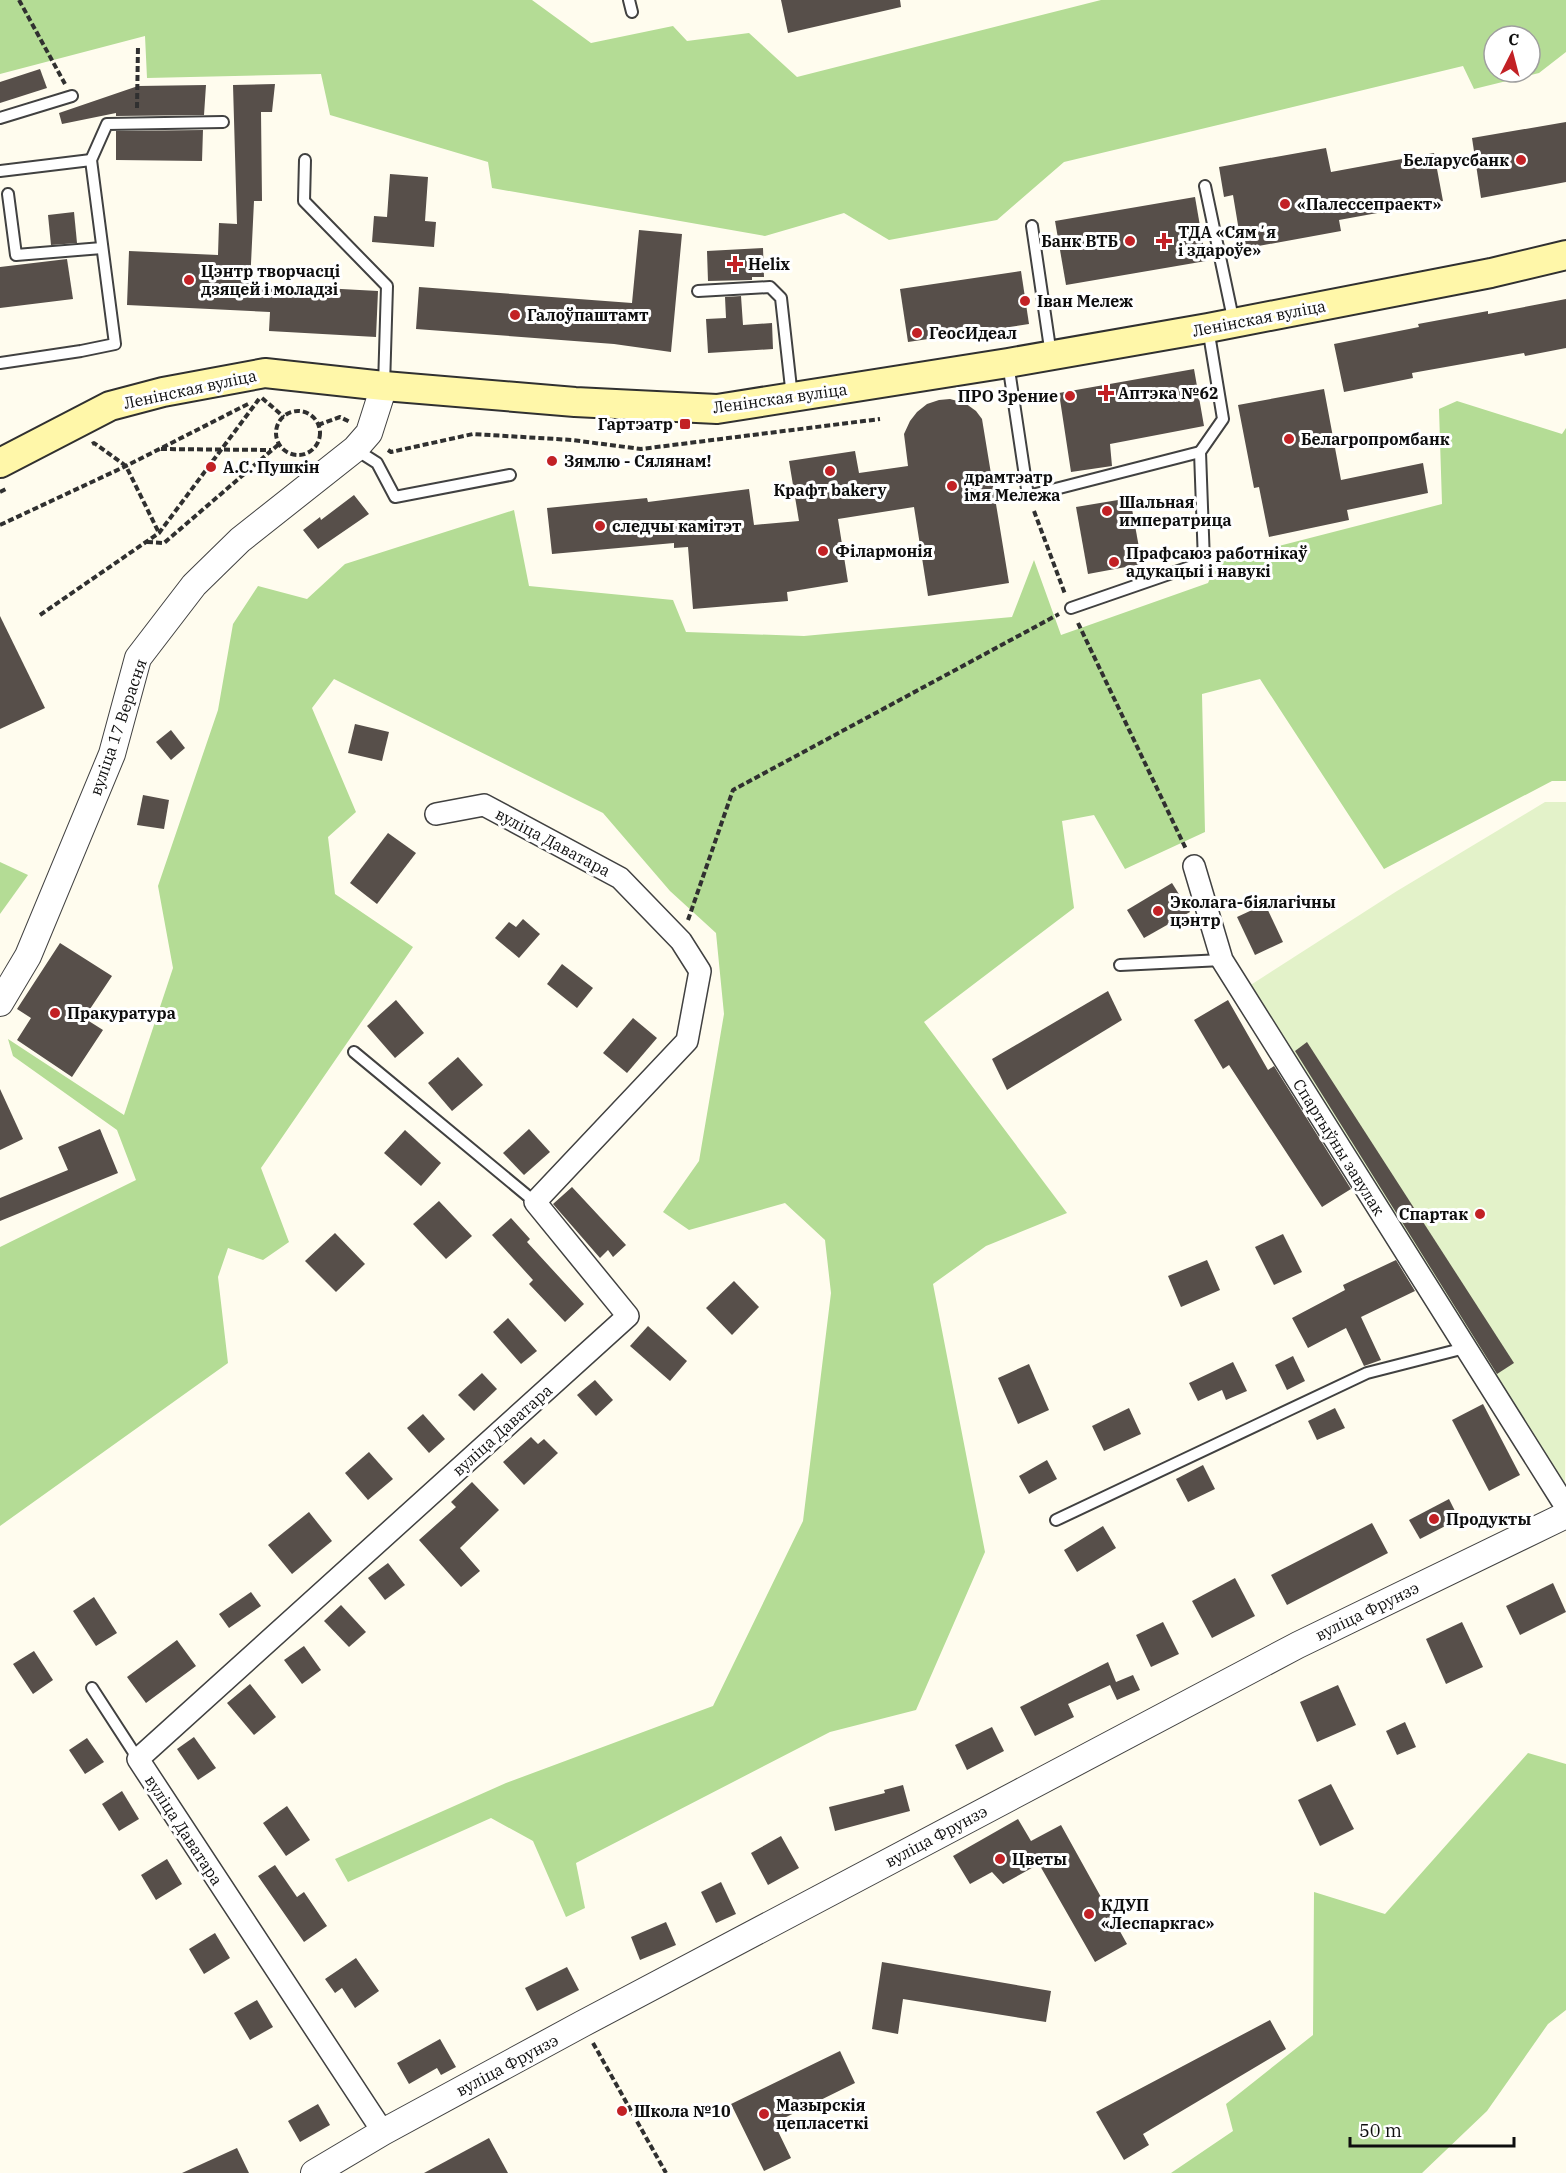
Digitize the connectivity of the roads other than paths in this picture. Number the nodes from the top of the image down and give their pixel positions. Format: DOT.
graph roads {
  1 [pos="628,0"];
  2 [pos="632,12"];
  3 [pos="72,96"];
  4 [pos="0,118"];
  5 [pos="223,122"];
  6 [pos="91,160"];
  7 [pos="305,160"];
  8 [pos="0,171"];
  9 [pos="1205,186"];
  10 [pos="8,194"];
  11 [pos="1032,226"];
  12 [pos="102,248"];
  13 [pos="1566,255"];
  14 [pos="698,291"];
  15 [pos="1221,326"];
  16 [pos="1051,356"];
  17 [pos="0,363"];
  18 [pos="1008,363"];
  19 [pos="384,386"];
  20 [pos="792,397"];
  21 [pos="362,441"];
  22 [pos="1200,452"];
  23 [pos="5,475"];
  24 [pos="510,475"];
  25 [pos="1071,608"];
  26 [pos="436,814"];
  27 [pos="1194,866"];
  28 [pos="1222,960"];
  29 [pos="1120,965"];
  30 [pos="0,1003"];
  31 [pos="354,1052"];
  32 [pos="535,1202"];
  33 [pos="1465,1348"];
  34 [pos="1566,1507"];
  35 [pos="1566,1515"];
  36 [pos="1056,1520"];
  37 [pos="92,1688"];
  38 [pos="138,1759"];
  39 [pos="382,2132"];
  40 [pos="314,2173"];
  1 -- 2 [label="lane"];
  3 -- 4 [label="lane"];
  5 -- 6 [label="lane"];
  6 -- 8 [label="lane"];
  6 -- 12 [label="lane"];
  7 -- 19 [label="lane"];
  9 -- 15 [label="lane"];
  10 -- 12 [label="lane"];
  11 -- 16 [label="lane"];
  12 -- 17 [label="lane"];
  13 -- 15 [label="main road, Ленінская вуліца"];
  14 -- 20 [label="lane"];
  15 -- 16 [label="main road, Ленінская вуліца"];
  15 -- 22 [label="lane"];
  16 -- 18 [label="main road, Ленінская вуліца"];
  18 -- 20 [label="main road, Ленінская вуліца"];
  18 -- 22 [label="lane"];
  19 -- 20 [label="main road, Ленінская вуліца"];
  19 -- 21 [label="street"];
  19 -- 23 [label="main road, Ленінская вуліца"];
  21 -- 24 [label="lane"];
  21 -- 30 [label="street, вуліца 17 Верасня"];
  22 -- 25 [label="lane"];
  26 -- 32 [label="street, вуліца Даватара"];
  27 -- 28 [label="street, Спартыўны завулак"];
  28 -- 29 [label="lane"];
  28 -- 33 [label="street, Спартыўны завулак"];
  31 -- 32 [label="lane"];
  32 -- 38 [label="street, вуліца Даватара"];
  33 -- 34 [label="street, Спартыўны завулак"];
  33 -- 36 [label="lane"];
  35 -- 39 [label="street, вуліца Фрунзэ"];
  37 -- 38 [label="lane"];
  38 -- 39 [label="street, вуліца Даватара"];
  39 -- 40 [label="street, вуліца Фрунзэ"];
}
